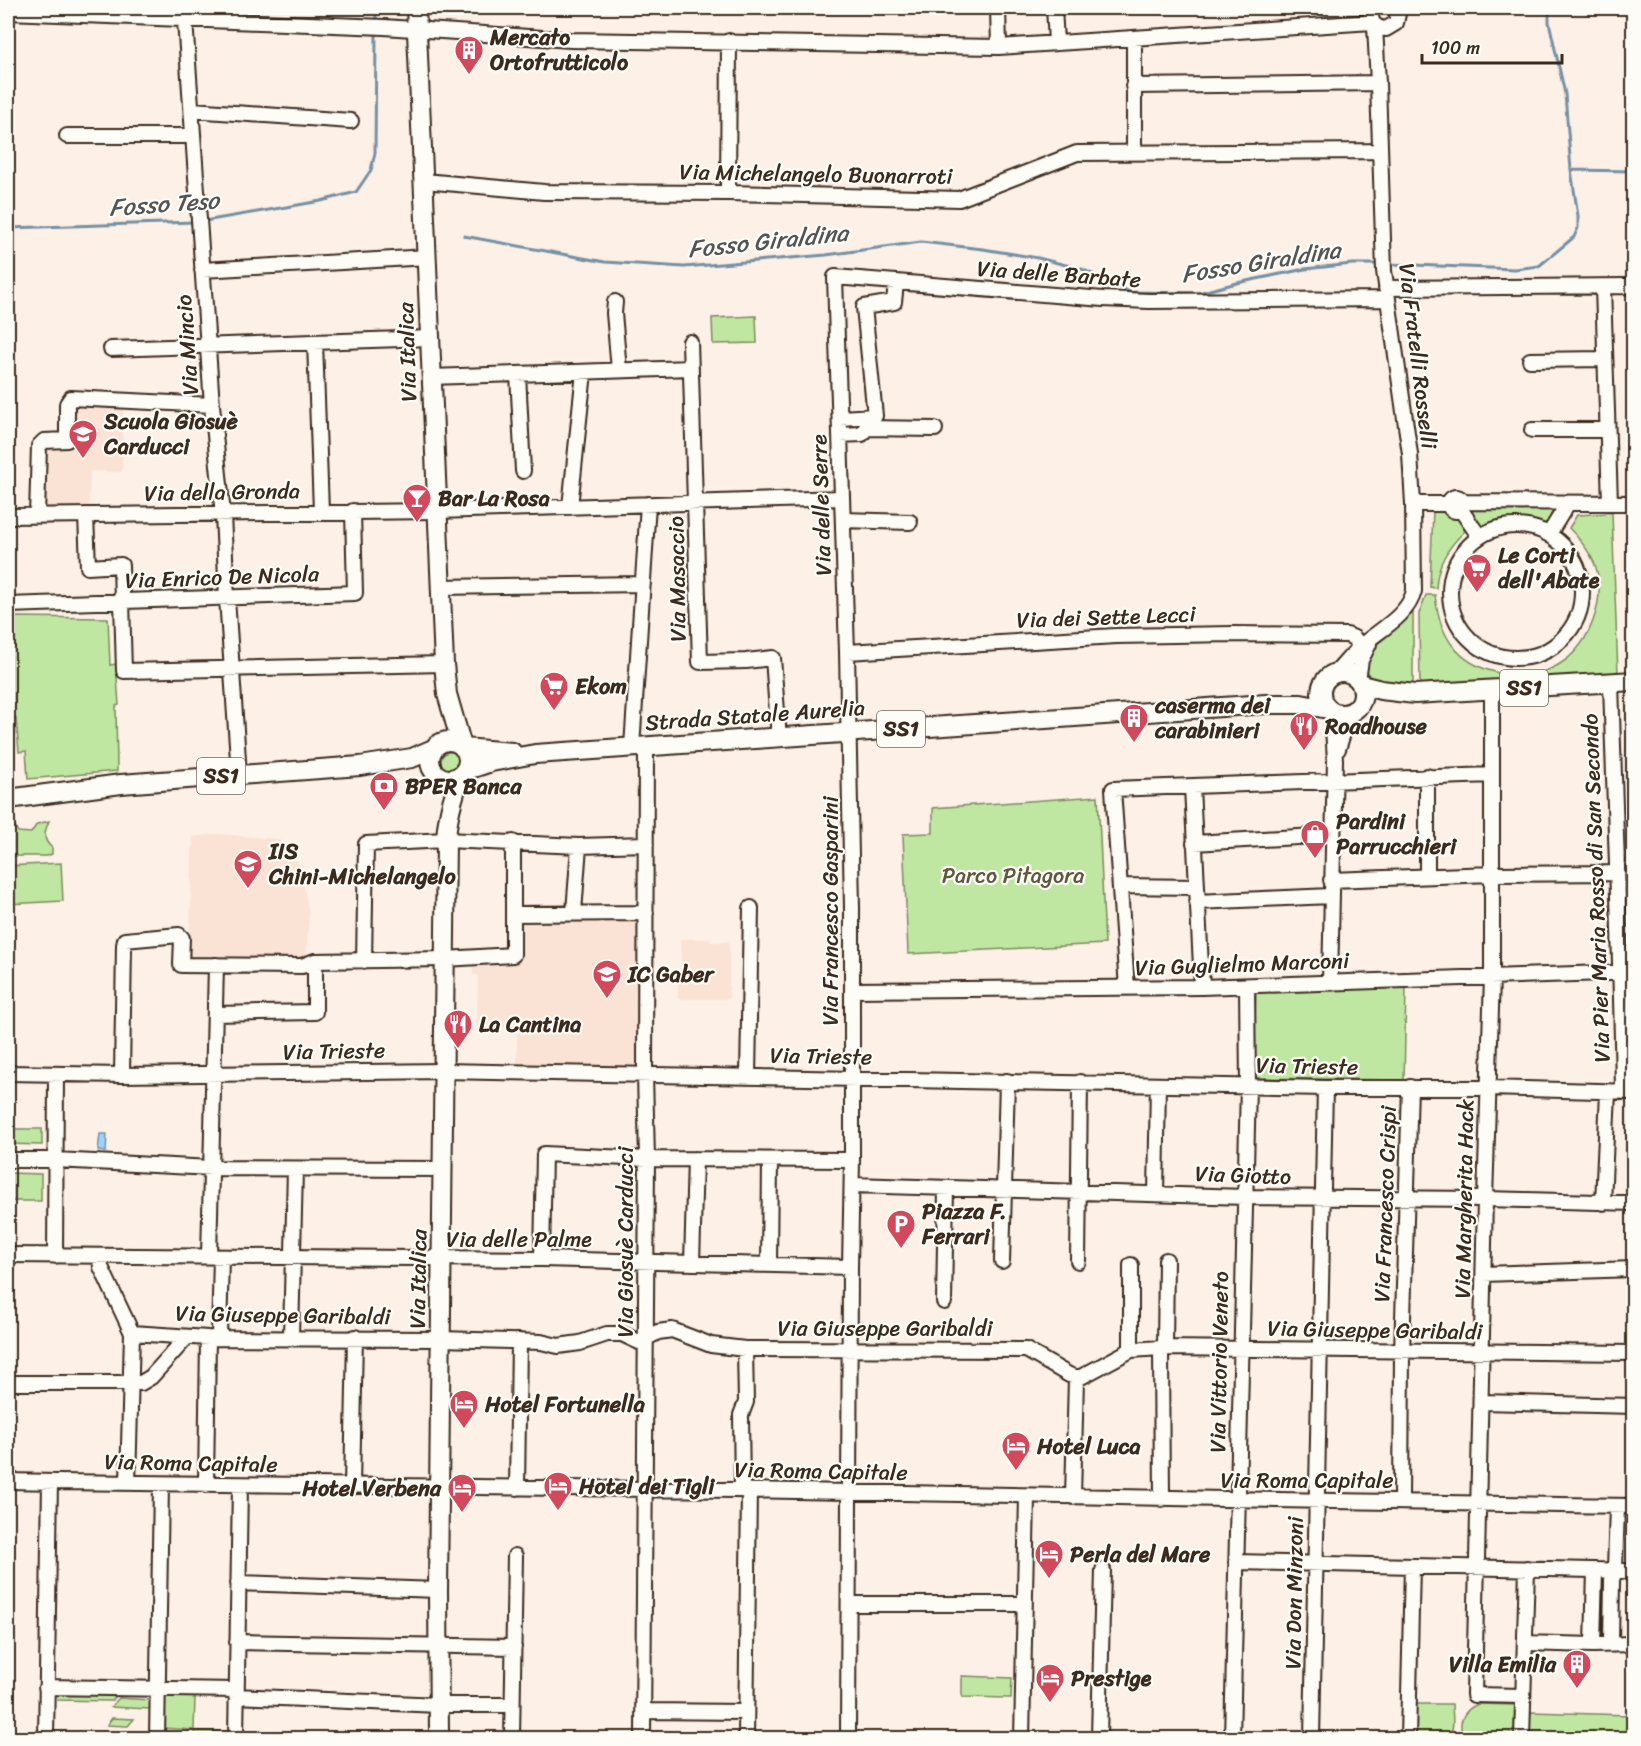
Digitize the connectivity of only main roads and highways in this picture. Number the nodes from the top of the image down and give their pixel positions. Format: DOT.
graph roads {
  1 [pos="416,8"];
  2 [pos="1329,679"];
  3 [pos="1634,681"];
  4 [pos="1359,682"];
  5 [pos="447,694"];
  6 [pos="1415,694"];
  7 [pos="1266,704"];
  8 [pos="1341,711"];
  9 [pos="437,746"];
  10 [pos="462,747"];
  11 [pos="535,754"];
  12 [pos="360,766"];
  13 [pos="434,773"];
  14 [pos="463,773"];
  15 [pos="83,790"];
  16 [pos="8,799"];
  17 [pos="8,806"];
  18 [pos="447,820"];
  19 [pos="439,1738"];
  1 -- 5 [label="main road, Via Italica"];
  2 -- 4 [label="main road, SS1"];
  2 -- 7 [label="main road, Strada Statale Aurelia / SS1"];
  2 -- 8 [label="main road"];
  3 -- 6 [label="main road, Strada Statale Aurelia / SS1"];
  4 -- 6 [label="main road, Strada Statale Aurelia / SS1"];
  4 -- 8 [label="main road"];
  5 -- 9 [label="main road, Via Italica"];
  5 -- 10 [label="main road, Via Italica"];
  6 -- 8 [label="main road, Strada Statale Aurelia / SS1"];
  7 -- 8 [label="main road, Strada Statale Aurelia / SS1"];
  7 -- 11 [label="main road, Strada Statale Aurelia / SS1"];
  9 -- 10 [label="main road"];
  9 -- 12 [label="main road, SS1"];
  9 -- 13 [label="main road"];
  10 -- 11 [label="main road, Strada Statale Aurelia / SS1"];
  10 -- 14 [label="main road"];
  11 -- 14 [label="main road, Strada Statale Aurelia / SS1"];
  12 -- 13 [label="main road, SS1"];
  12 -- 15 [label="main road, SS1"];
  13 -- 14 [label="main road"];
  13 -- 18 [label="main road, Via Italica"];
  14 -- 18 [label="main road, Via Italica"];
  15 -- 16 [label="main road, SS1"];
  15 -- 17 [label="main road, SS1"];
  18 -- 19 [label="main road, Via Italica"];
}
